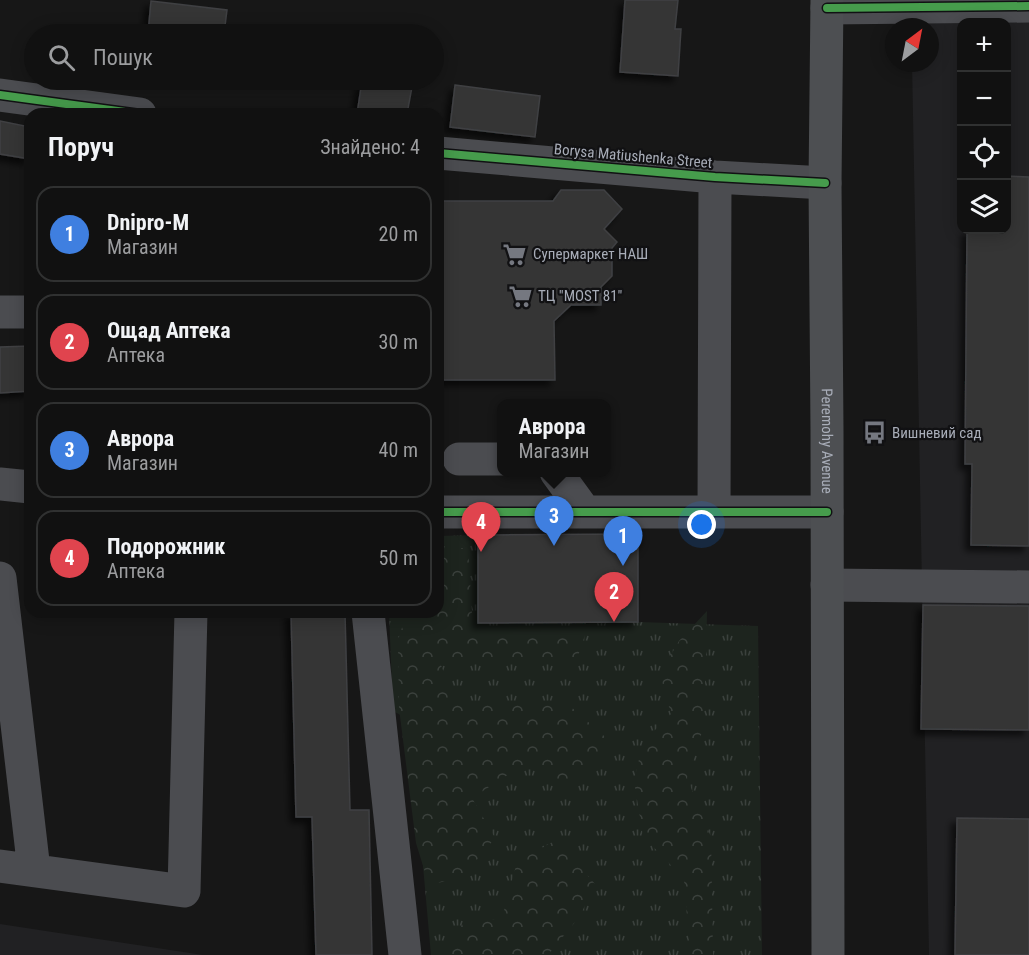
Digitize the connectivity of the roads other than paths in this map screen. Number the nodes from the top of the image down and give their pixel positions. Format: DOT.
graph roads {
  1 [pos="826,4"];
  2 [pos="1029,6"];
  3 [pos="0,95"];
  4 [pos="96,108"];
  5 [pos="444,154"];
  6 [pos="715,177"];
  7 [pos="825,183"];
  8 [pos="0,312"];
  9 [pos="24,312"];
  10 [pos="459,459"];
  11 [pos="497,459"];
  12 [pos="560,477"];
  13 [pos="0,484"];
  14 [pos="24,486"];
  15 [pos="444,512"];
  16 [pos="585,512"];
  17 [pos="714,512"];
  18 [pos="827,513"];
  19 [pos="0,578"];
  20 [pos="827,585"];
  21 [pos="1029,587"];
  22 [pos="191,618"];
  23 [pos="369,618"];
  24 [pos="0,866"];
  25 [pos="34,870"];
  26 [pos="405,955"];
  27 [pos="828,955"];
  1 -- 2 [label="street"];
  1 -- 7 [label="main road, Peremohy Avenue"];
  3 -- 4 [label="street"];
  5 -- 6 [label="street, Borysa Matiushenka Street"];
  6 -- 7 [label="street, Borysa Matiushenka Street"];
  6 -- 17 [label="street"];
  7 -- 18 [label="main road, Peremohy Avenue"];
  8 -- 9 [label="street"];
  10 -- 11 [label="street"];
  12 -- 16 [label="street"];
  13 -- 14 [label="street"];
  15 -- 16 [label="street"];
  16 -- 17 [label="street"];
  17 -- 18 [label="street"];
  18 -- 20 [label="main road, Peremohy Avenue"];
  19 -- 25 [label="street"];
  20 -- 21 [label="street"];
  20 -- 27 [label="main road, Peremohy Avenue"];
  22 -- 25 [label="street"];
  23 -- 26 [label="street"];
  24 -- 25 [label="street"];
}
